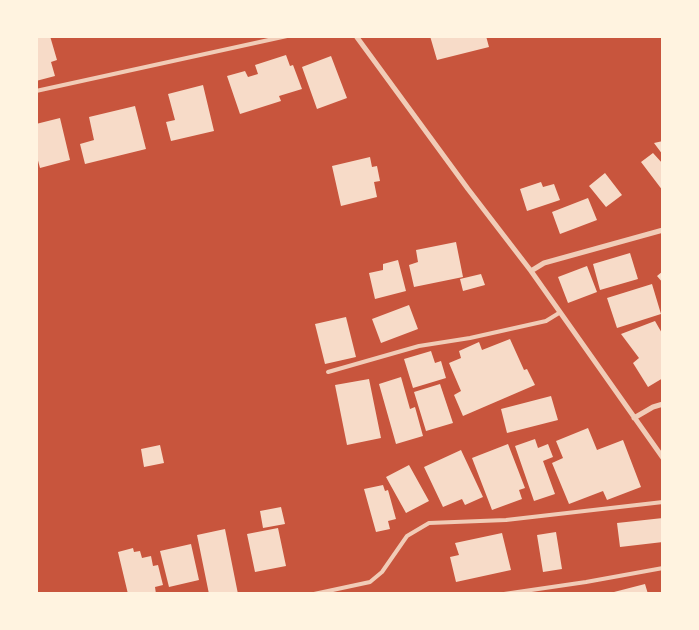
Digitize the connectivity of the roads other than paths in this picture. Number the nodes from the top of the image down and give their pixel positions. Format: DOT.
graph roads {
  1 [pos="287,36"];
  2 [pos="356,36"];
  3 [pos="36,90"];
  4 [pos="663,230"];
  5 [pos="531,271"];
  6 [pos="559,313"];
  7 [pos="328,372"];
  8 [pos="663,404"];
  9 [pos="634,418"];
  10 [pos="663,458"];
  11 [pos="663,502"];
  12 [pos="663,568"];
  13 [pos="314,594"];
  14 [pos="504,594"];
  1 -- 3 [label="lane"];
  2 -- 5 [label="street"];
  4 -- 5 [label="street"];
  5 -- 6 [label="street"];
  6 -- 7 [label="lane"];
  6 -- 9 [label="street"];
  8 -- 9 [label="street"];
  9 -- 10 [label="street"];
  11 -- 13 [label="lane"];
  12 -- 14 [label="lane"];
}
